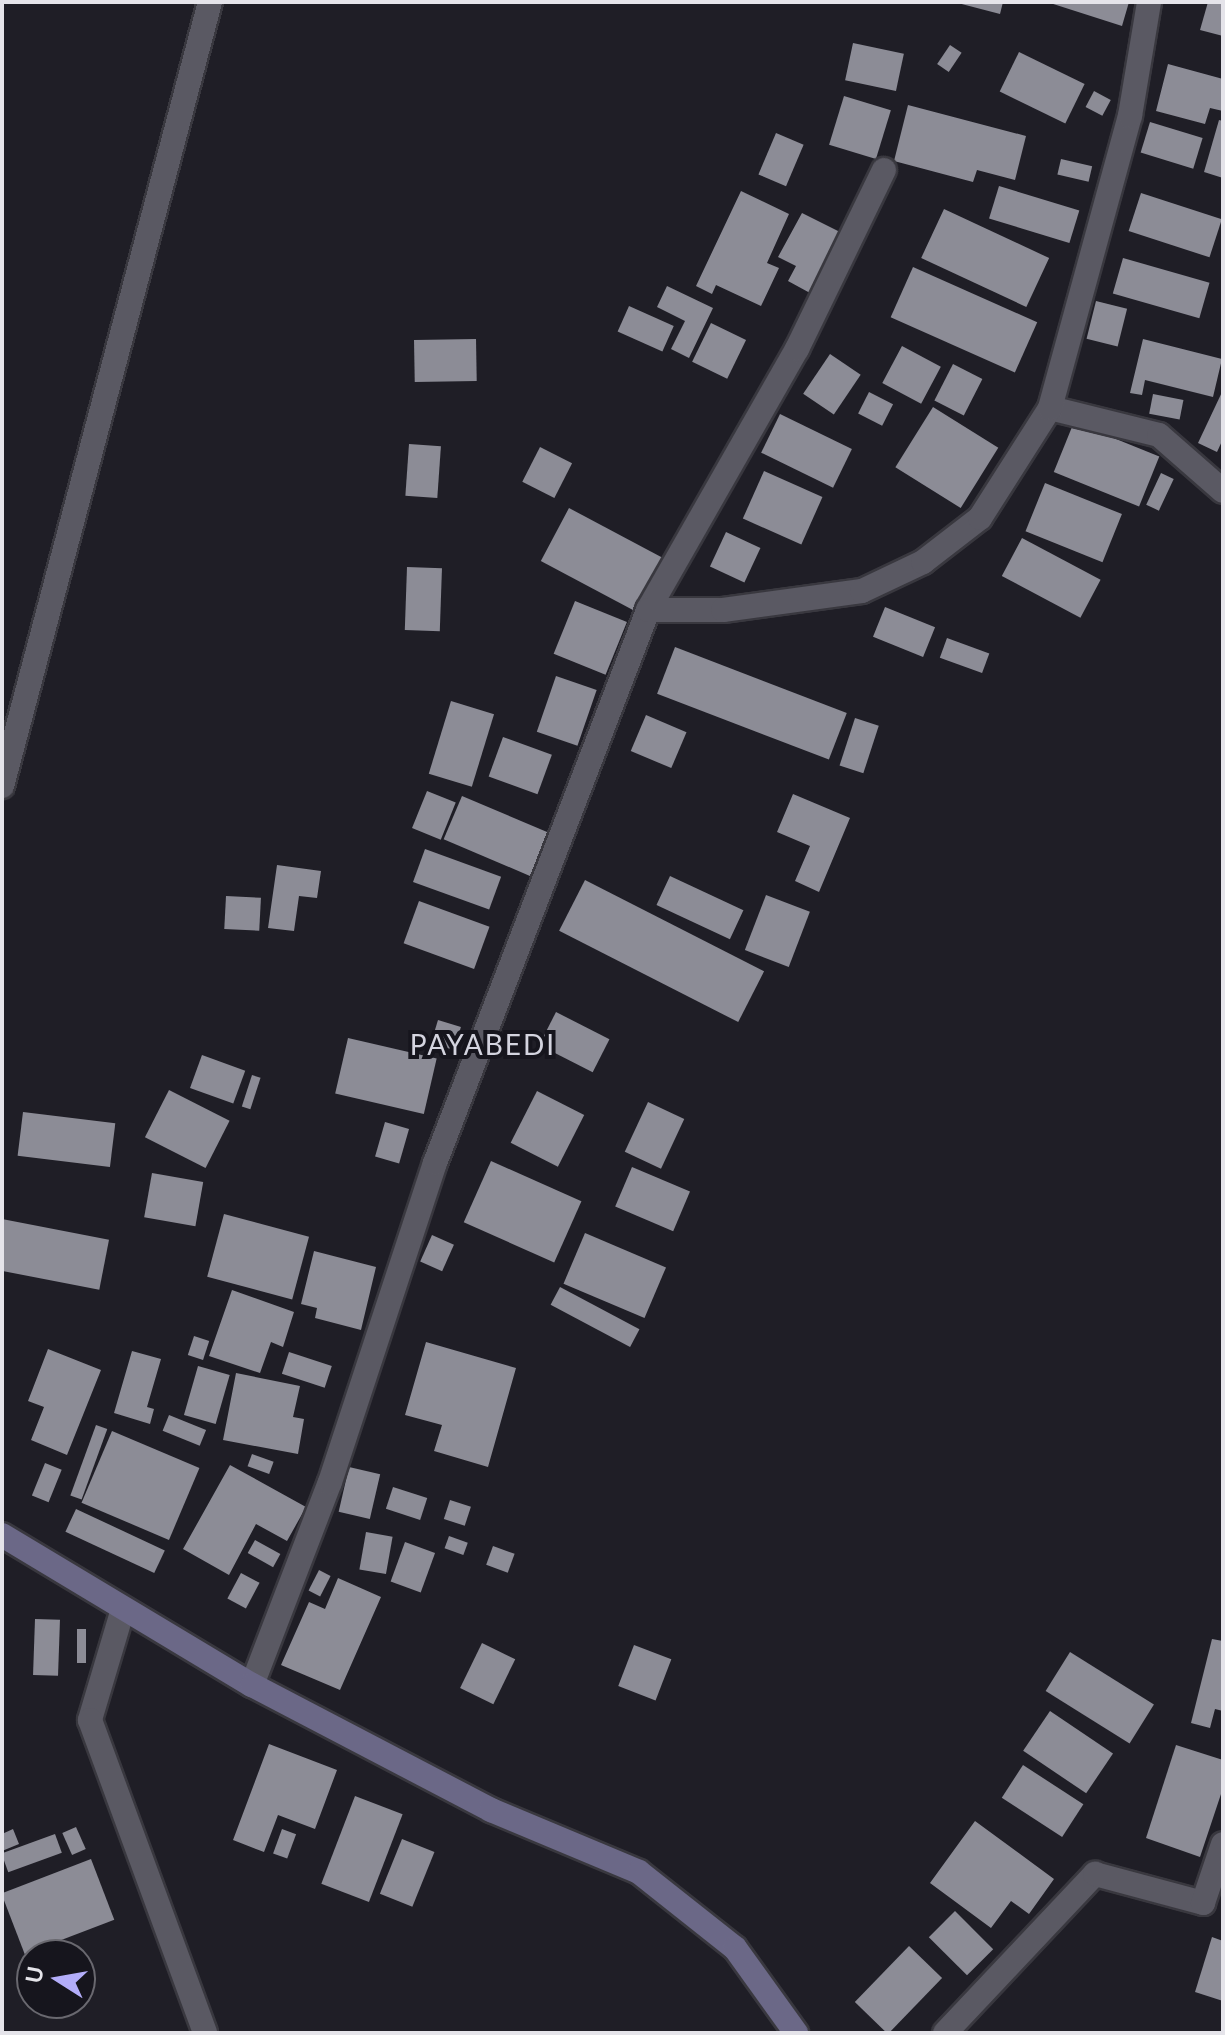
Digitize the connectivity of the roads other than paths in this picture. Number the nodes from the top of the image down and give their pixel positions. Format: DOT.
graph roads {
  1 [pos="210,2"];
  2 [pos="1149,2"];
  3 [pos="884,170"];
  4 [pos="1050,408"];
  5 [pos="1223,491"];
  6 [pos="648,610"];
  7 [pos="2,786"];
  8 [pos="2,1535"];
  9 [pos="123,1609"];
  10 [pos="252,1685"];
  11 [pos="1223,1844"];
  12 [pos="205,2033"];
  13 [pos="796,2033"];
  14 [pos="945,2033"];
  1 -- 7 [label="street"];
  2 -- 4 [label="street"];
  3 -- 6 [label="street"];
  4 -- 5 [label="street"];
  4 -- 6 [label="street"];
  6 -- 10 [label="street"];
  8 -- 9 [label="street"];
  9 -- 10 [label="street"];
  9 -- 12 [label="street"];
  10 -- 13 [label="street"];
  11 -- 14 [label="street"];
}
